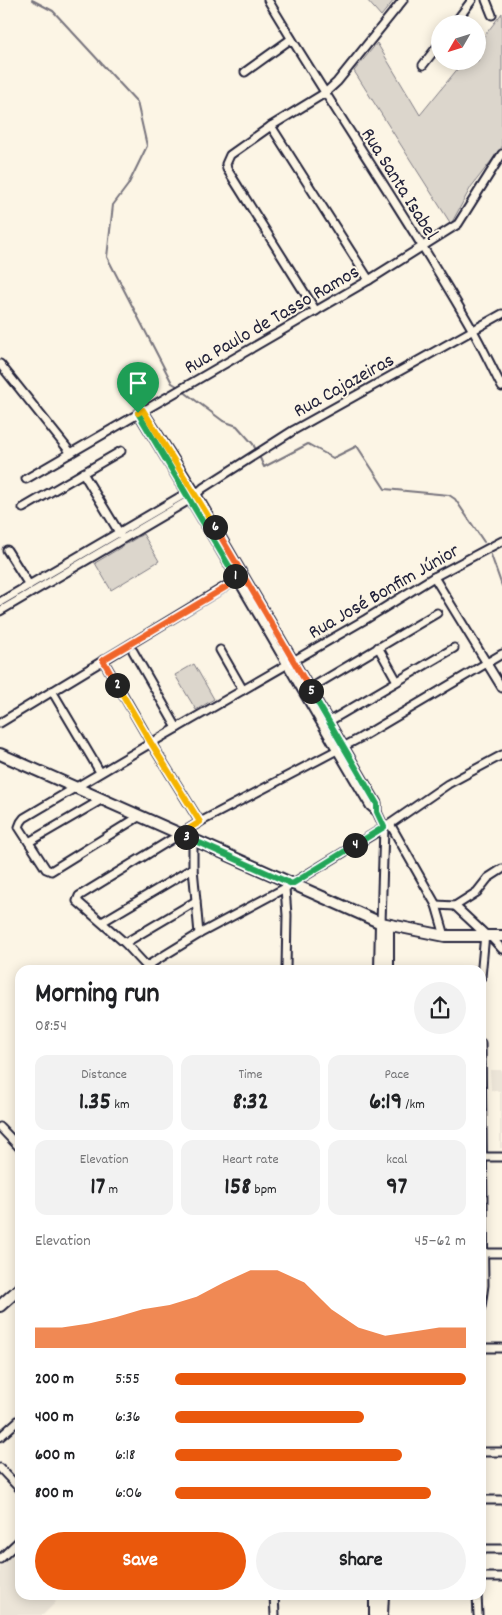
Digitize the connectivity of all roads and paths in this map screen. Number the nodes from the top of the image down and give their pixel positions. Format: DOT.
graph roads {
  1 [pos="268,0"];
  2 [pos="403,0"];
  3 [pos="472,0"];
  4 [pos="486,0"];
  5 [pos="461,15"];
  6 [pos="492,15"];
  7 [pos="291,39"];
  8 [pos="431,55"];
  9 [pos="423,65"];
  10 [pos="246,72"];
  11 [pos="325,93"];
  12 [pos="271,126"];
  13 [pos="502,154"];
  14 [pos="423,247"];
  15 [pos="368,280"];
  16 [pos="316,311"];
  17 [pos="502,314"];
  18 [pos="473,331"];
  19 [pos="0,364"];
  20 [pos="502,387"];
  21 [pos="141,411"];
  22 [pos="121,451"];
  23 [pos="71,453"];
  24 [pos="83,474"];
  25 [pos="26,479"];
  26 [pos="192,494"];
  27 [pos="23,508"];
  28 [pos="119,532"];
  29 [pos="123,539"];
  30 [pos="502,541"];
  31 [pos="7,550"];
  32 [pos="434,577"];
  33 [pos="240,578"];
  34 [pos="29,585"];
  35 [pos="0,602"];
  36 [pos="0,611"];
  37 [pos="437,613"];
  38 [pos="378,647"];
  39 [pos="454,648"];
  40 [pos="220,650"];
  41 [pos="133,651"];
  42 [pos="502,654"];
  43 [pos="103,660"];
  44 [pos="290,663"];
  45 [pos="486,664"];
  46 [pos="397,681"];
  47 [pos="502,688"];
  48 [pos="309,689"];
  49 [pos="243,690"];
  50 [pos="52,691"];
  51 [pos="328,722"];
  52 [pos="0,723"];
  53 [pos="177,728"];
  54 [pos="151,743"];
  55 [pos="339,748"];
  56 [pos="0,754"];
  57 [pos="502,755"];
  58 [pos="100,772"];
  59 [pos="74,788"];
  60 [pos="101,800"];
  61 [pos="140,816"];
  62 [pos="200,822"];
  63 [pos="387,825"];
  64 [pos="180,834"];
  65 [pos="193,840"];
  66 [pos="29,842"];
  67 [pos="193,868"];
  68 [pos="502,868"];
  69 [pos="288,886"];
  70 [pos="196,901"];
  71 [pos="436,905"];
  72 [pos="455,906"];
  73 [pos="102,922"];
  74 [pos="384,924"];
  75 [pos="199,934"];
  76 [pos="445,936"];
  77 [pos="488,936"];
  78 [pos="502,936"];
  79 [pos="124,943"];
  80 [pos="502,949"];
  81 [pos="145,965"];
  82 [pos="152,965"];
  83 [pos="286,965"];
  84 [pos="384,965"];
  85 [pos="483,965"];
  86 [pos="0,1127"];
  87 [pos="15,1143"];
  88 [pos="486,1157"];
  89 [pos="502,1157"];
  90 [pos="486,1253"];
  91 [pos="502,1253"];
  92 [pos="15,1292"];
  93 [pos="0,1306"];
  94 [pos="486,1348"];
  95 [pos="502,1348"];
  96 [pos="15,1423"];
  97 [pos="0,1437"];
  98 [pos="486,1452"];
  99 [pos="502,1452"];
  100 [pos="0,1468"];
  101 [pos="15,1484"];
  102 [pos="486,1500"];
  103 [pos="502,1500"];
  104 [pos="15,1545"];
  105 [pos="486,1549"];
  106 [pos="502,1549"];
  107 [pos="0,1559"];
  108 [pos="486,1577"];
  109 [pos="502,1577"];
  110 [pos="274,1600"];
  111 [pos="375,1600"];
  112 [pos="383,1600"];
  113 [pos="477,1600"];
  114 [pos="275,1615"];
  115 [pos="375,1615"];
  116 [pos="382,1615"];
  117 [pos="478,1615"];
  1 -- 7 [label="street, Rua Santa Isabel"];
  2 -- 11 [label="street"];
  3 -- 5 [label="street"];
  4 -- 6 [label="street"];
  7 -- 10 [label="street"];
  7 -- 11 [label="street, Rua Santa Isabel"];
  8 -- 9 [label="street"];
  11 -- 12 [label="street"];
  11 -- 14 [label="street, Rua Santa Isabel"];
  12 -- 15 [label="street"];
  12 -- 16 [label="street"];
  13 -- 14 [label="street, Rua Paulo de Tasso Ramos"];
  14 -- 15 [label="street, Rua Paulo de Tasso Ramos"];
  14 -- 18 [label="street, Rua Santa Isabel"];
  15 -- 16 [label="street, Rua Paulo de Tasso Ramos"];
  16 -- 21 [label="street, Rua Paulo de Tasso Ramos"];
  17 -- 18 [label="street, Rua Cajazeiras"];
  18 -- 20 [label="street, Rua Santa Isabel"];
  18 -- 26 [label="street, Rua Cajazeiras"];
  19 -- 23 [label="street"];
  21 -- 23 [label="street, Rua Paulo de Tasso Ramos"];
  21 -- 26 [label="street"];
  22 -- 24 [label="street"];
  23 -- 25 [label="street, Rua Paulo de Tasso Ramos"];
  24 -- 27 [label="street"];
  24 -- 28 [label="street"];
  26 -- 28 [label="street, Rua Cajazeiras"];
  26 -- 29 [label="street, Rua Cajazeiras"];
  26 -- 33 [label="street"];
  28 -- 29 [label="street"];
  28 -- 34 [label="street, Rua Cajazeiras"];
  29 -- 36 [label="street, Rua Cajazeiras"];
  30 -- 32 [label="street, Rua José Bonfim Júnior"];
  31 -- 34 [label="street"];
  32 -- 44 [label="street, Rua José Bonfim Júnior"];
  32 -- 45 [label="street"];
  33 -- 43 [label="street"];
  33 -- 44 [label="street"];
  34 -- 35 [label="street, Rua Cajazeiras"];
  37 -- 38 [label="street"];
  38 -- 46 [label="street"];
  38 -- 48 [label="street"];
  39 -- 46 [label="street"];
  40 -- 49 [label="street"];
  41 -- 53 [label="street"];
  42 -- 45 [label="street"];
  43 -- 50 [label="street"];
  43 -- 54 [label="street"];
  44 -- 48 [label="street"];
  44 -- 49 [label="street, Rua José Bonfim Júnior"];
  44 -- 55 [label="street"];
  45 -- 47 [label="street"];
  45 -- 55 [label="street"];
  46 -- 51 [label="street"];
  48 -- 51 [label="street"];
  49 -- 53 [label="street, Rua José Bonfim Júnior"];
  50 -- 52 [label="street"];
  50 -- 58 [label="street"];
  51 -- 55 [label="street"];
  53 -- 54 [label="street, Rua José Bonfim Júnior"];
  54 -- 58 [label="street, Rua José Bonfim Júnior"];
  54 -- 62 [label="street"];
  55 -- 62 [label="street"];
  55 -- 63 [label="street"];
  56 -- 59 [label="street"];
  57 -- 63 [label="street"];
  58 -- 59 [label="street, Rua José Bonfim Júnior"];
  59 -- 60 [label="street"];
  59 -- 66 [label="street, Rua José Bonfim Júnior"];
  60 -- 61 [label="street"];
  60 -- 66 [label="street"];
  61 -- 64 [label="street"];
  61 -- 66 [label="street"];
  62 -- 64 [label="street"];
  63 -- 69 [label="street"];
  63 -- 71 [label="street"];
  63 -- 74 [label="street"];
  64 -- 65 [label="street"];
  64 -- 73 [label="street"];
  65 -- 67 [label="street"];
  65 -- 69 [label="street"];
  67 -- 70 [label="street"];
  67 -- 73 [label="street"];
  68 -- 72 [label="street"];
  69 -- 74 [label="street"];
  69 -- 75 [label="street"];
  69 -- 83 [label="street"];
  70 -- 75 [label="street"];
  70 -- 79 [label="street"];
  71 -- 72 [label="street"];
  71 -- 76 [label="street"];
  72 -- 77 [label="street"];
  73 -- 79 [label="street"];
  74 -- 76 [label="street"];
  74 -- 84 [label="street"];
  75 -- 82 [label="street"];
  76 -- 77 [label="street"];
  77 -- 78 [label="street"];
  77 -- 80 [label="street"];
  77 -- 85 [label="street"];
  79 -- 81 [label="street"];
  86 -- 87 [label="street"];
  88 -- 89 [label="street"];
  90 -- 91 [label="street"];
  92 -- 93 [label="street"];
  94 -- 95 [label="street"];
  96 -- 97 [label="street"];
  98 -- 99 [label="street"];
  100 -- 101 [label="street"];
  102 -- 103 [label="street"];
  104 -- 107 [label="street"];
  105 -- 106 [label="street"];
  108 -- 109 [label="street"];
  110 -- 114 [label="street"];
  111 -- 115 [label="street"];
  112 -- 116 [label="street"];
  113 -- 117 [label="street"];
}
